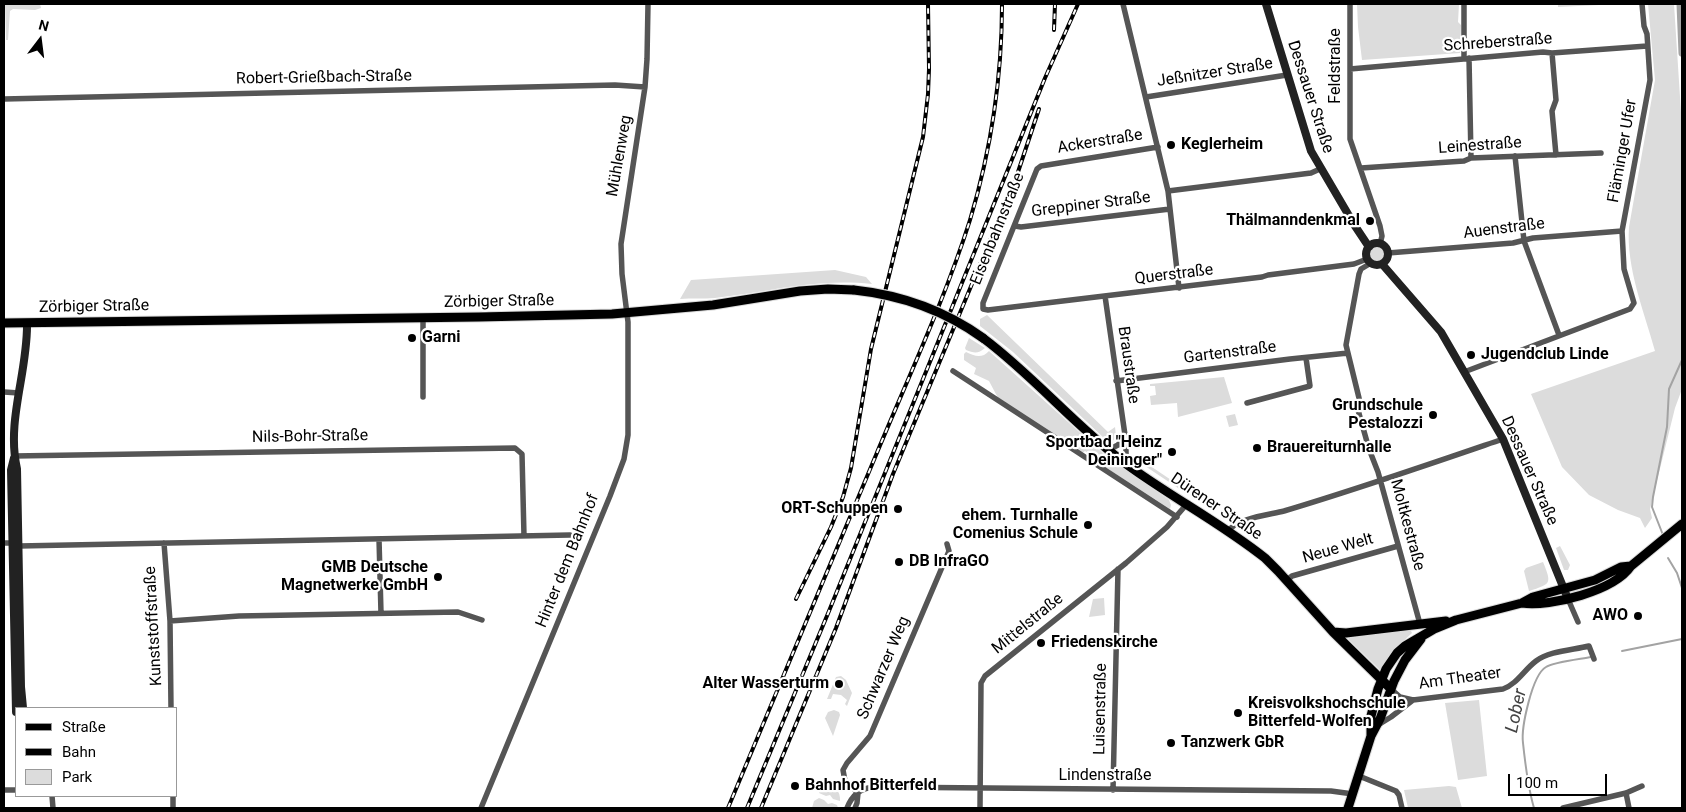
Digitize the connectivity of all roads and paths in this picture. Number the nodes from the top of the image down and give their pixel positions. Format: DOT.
graph roads {
  1 [pos="648,4"];
  2 [pos="1123,4"];
  3 [pos="1266,4"];
  4 [pos="1350,4"];
  5 [pos="1464,4"];
  6 [pos="1642,4"];
  7 [pos="1647,46"];
  8 [pos="1552,53"];
  9 [pos="1467,58"];
  10 [pos="1350,69"];
  11 [pos="1287,75"];
  12 [pos="645,87"];
  13 [pos="1146,97"];
  14 [pos="4,99"];
  15 [pos="1158,147"];
  16 [pos="1601,153"];
  17 [pos="1556,155"];
  18 [pos="1515,156"];
  19 [pos="1470,158"];
  20 [pos="1046,164"];
  21 [pos="1361,168"];
  22 [pos="1320,169"];
  23 [pos="1168,191"];
  24 [pos="1170,209"];
  25 [pos="1014,226"];
  26 [pos="1622,231"];
  27 [pos="1524,241"];
  28 [pos="1380,244"];
  29 [pos="1369,247"];
  30 [pos="1388,253"];
  31 [pos="1369,261"];
  32 [pos="1382,264"];
  33 [pos="1179,288"];
  34 [pos="1105,296"];
  35 [pos="983,308"];
  36 [pos="627,313"];
  37 [pos="423,318"];
  38 [pos="4,323"];
  39 [pos="28,323"];
  40 [pos="1559,335"];
  41 [pos="983,338"];
  42 [pos="1348,354"];
  43 [pos="1306,358"];
  44 [pos="954,371"];
  45 [pos="1464,372"];
  46 [pos="1116,381"];
  47 [pos="4,392"];
  48 [pos="18,393"];
  49 [pos="423,398"];
  50 [pos="1247,403"];
  51 [pos="1124,437"];
  52 [pos="1503,439"];
  53 [pos="1108,450"];
  54 [pos="14,456"];
  55 [pos="1126,464"];
  56 [pos="1380,480"];
  57 [pos="1186,504"];
  58 [pos="1177,517"];
  59 [pos="1682,524"];
  60 [pos="1228,532"];
  61 [pos="570,535"];
  62 [pos="524,536"];
  63 [pos="379,539"];
  64 [pos="164,543"];
  65 [pos="13,544"];
  66 [pos="947,544"];
  67 [pos="1398,546"];
  68 [pos="1631,566"];
  69 [pos="1118,569"];
  70 [pos="1287,580"];
  71 [pos="1564,589"];
  72 [pos="1568,598"];
  73 [pos="1522,603"];
  74 [pos="381,614"];
  75 [pos="482,620"];
  76 [pos="1456,620"];
  77 [pos="170,621"];
  78 [pos="1578,622"];
  79 [pos="1420,624"];
  80 [pos="1333,632"];
  81 [pos="1425,635"];
  82 [pos="1594,660"];
  83 [pos="1381,681"];
  84 [pos="1391,689"];
  85 [pos="1413,700"];
  86 [pos="16,707"];
  87 [pos="23,707"];
  88 [pos="171,707"];
  89 [pos="1377,726"];
  90 [pos="1371,736"];
  91 [pos="1359,776"];
  92 [pos="1642,786"];
  93 [pos="981,788"];
  94 [pos="1113,790"];
  95 [pos="858,793"];
  96 [pos="1626,793"];
  97 [pos="1353,794"];
  98 [pos="1591,805"];
  99 [pos="482,808"];
  100 [pos="847,808"];
  101 [pos="855,808"];
  102 [pos="980,808"];
  103 [pos="1348,808"];
  104 [pos="1402,808"];
  105 [pos="1563,808"];
  106 [pos="1629,808"];
  1 -- 12 [label="street, Mühlenweg"];
  2 -- 13 [label="street"];
  3 -- 11 [label="street, Dessauer Straße"];
  4 -- 10 [label="street, Feldstraße"];
  5 -- 9 [label="street"];
  6 -- 7 [label="street, Fläminger Ufer"];
  7 -- 8 [label="street, Schreberstraße"];
  7 -- 26 [label="street, Fläminger Ufer"];
  8 -- 9 [label="street, Schreberstraße"];
  8 -- 17 [label="street"];
  9 -- 10 [label="street, Schreberstraße"];
  9 -- 19 [label="street"];
  10 -- 21 [label="street, Feldstraße"];
  11 -- 13 [label="street, Jeßnitzer Straße"];
  11 -- 22 [label="street, Dessauer Straße"];
  12 -- 14 [label="street, Robert-Grießbach-Straße"];
  12 -- 36 [label="street, Mühlenweg"];
  13 -- 15 [label="street"];
  15 -- 20 [label="street, Ackerstraße"];
  15 -- 23 [label="street"];
  16 -- 17 [label="street, Leinestraße"];
  17 -- 18 [label="street, Leinestraße"];
  18 -- 19 [label="street, Leinestraße"];
  18 -- 27 [label="street"];
  19 -- 21 [label="street, Leinestraße"];
  20 -- 25 [label="street, Eisenbahnstraße"];
  21 -- 28 [label="street, Feldstraße"];
  22 -- 23 [label="street"];
  22 -- 29 [label="street, Dessauer Straße"];
  23 -- 24 [label="street"];
  24 -- 25 [label="street, Greppiner Straße"];
  24 -- 33 [label="street"];
  25 -- 35 [label="street, Eisenbahnstraße"];
  26 -- 27 [label="street, Auenstraße"];
  26 -- 40 [label="street, Fläminger Ufer"];
  27 -- 30 [label="street, Auenstraße"];
  27 -- 40 [label="street"];
  28 -- 29 [label="street"];
  28 -- 30 [label="street"];
  29 -- 31 [label="street"];
  30 -- 32 [label="street"];
  31 -- 32 [label="street"];
  31 -- 33 [label="street, Querstraße"];
  31 -- 42 [label="street, Moltkestraße"];
  32 -- 45 [label="street, Dessauer Straße"];
  33 -- 34 [label="street, Querstraße"];
  34 -- 35 [label="street, Querstraße"];
  34 -- 46 [label="street, Braustraße"];
  36 -- 37 [label="main road, Zörbiger Straße"];
  36 -- 41 [label="main road, Zörbiger Straße, bridge"];
  36 -- 99 [label="street, Hinter dem Bahnhof"];
  37 -- 39 [label="main road, Zörbiger Straße"];
  37 -- 49 [label="street"];
  38 -- 39 [label="main road, Zörbiger Straße"];
  39 -- 48 [label="street"];
  40 -- 45 [label="street"];
  41 -- 53 [label="main road, Dürener Straße"];
  42 -- 43 [label="street, Gartenstraße"];
  42 -- 56 [label="street, Moltkestraße"];
  43 -- 46 [label="street, Gartenstraße"];
  43 -- 50 [label="street"];
  44 -- 58 [label="street, Dürener Straße"];
  45 -- 52 [label="street, Dessauer Straße"];
  46 -- 51 [label="street, Braustraße"];
  47 -- 48 [label="street"];
  48 -- 54 [label="street"];
  51 -- 53 [label="street"];
  51 -- 55 [label="street, Braustraße"];
  52 -- 56 [label="street"];
  52 -- 71 [label="street, Dessauer Straße"];
  53 -- 55 [label="main road, Dürener Straße"];
  54 -- 62 [label="street, Nils-Bohr-Straße"];
  54 -- 65 [label="street"];
  55 -- 57 [label="main road, Dürener Straße"];
  56 -- 60 [label="street"];
  56 -- 67 [label="street, Moltkestraße"];
  57 -- 58 [label="street, Mittelstraße"];
  57 -- 60 [label="main road, Dürener Straße"];
  58 -- 69 [label="street, Mittelstraße"];
  59 -- 68 [label="main road"];
  60 -- 70 [label="main road, Dürener Straße"];
  61 -- 62 [label="street"];
  62 -- 63 [label="street"];
  63 -- 64 [label="street"];
  63 -- 74 [label="street"];
  64 -- 65 [label="street"];
  64 -- 77 [label="street, Kunststoffstraße"];
  65 -- 86 [label="street"];
  65 -- 87 [label="street"];
  66 -- 95 [label="street, Schwarzer Weg"];
  67 -- 70 [label="street, Neue Welt"];
  67 -- 79 [label="street, Moltkestraße"];
  68 -- 71 [label="main road"];
  68 -- 72 [label="main road"];
  69 -- 93 [label="street, Mittelstraße"];
  69 -- 94 [label="street, Luisenstraße"];
  70 -- 80 [label="main road, Dürener Straße"];
  71 -- 72 [label="street, Dessauer Straße"];
  71 -- 73 [label="main road"];
  72 -- 73 [label="main road"];
  72 -- 78 [label="street"];
  73 -- 76 [label="main road"];
  74 -- 75 [label="street"];
  74 -- 77 [label="street"];
  76 -- 79 [label="main road"];
  76 -- 81 [label="main road"];
  77 -- 88 [label="street, Kunststoffstraße"];
  79 -- 80 [label="main road"];
  80 -- 83 [label="main road, Dürener Straße"];
  81 -- 83 [label="main road"];
  81 -- 84 [label="main road"];
  82 -- 85 [label="street, Am Theater"];
  83 -- 84 [label="main road, Dürener Straße"];
  83 -- 90 [label="main road"];
  84 -- 85 [label="street, Am Theater"];
  84 -- 89 [label="main road"];
  85 -- 89 [label="street, Am Theater"];
  89 -- 90 [label="main road"];
  90 -- 91 [label="main road"];
  91 -- 97 [label="main road"];
  91 -- 104 [label="street"];
  92 -- 96 [label="street"];
  93 -- 94 [label="street, Lindenstraße"];
  93 -- 95 [label="street, Lindenstraße"];
  93 -- 102 [label="street, Mittelstraße"];
  94 -- 97 [label="street, Lindenstraße"];
  95 -- 100 [label="street"];
  95 -- 101 [label="street"];
  96 -- 98 [label="street"];
  96 -- 106 [label="street"];
  97 -- 103 [label="main road"];
  98 -- 105 [label="street"];
}
